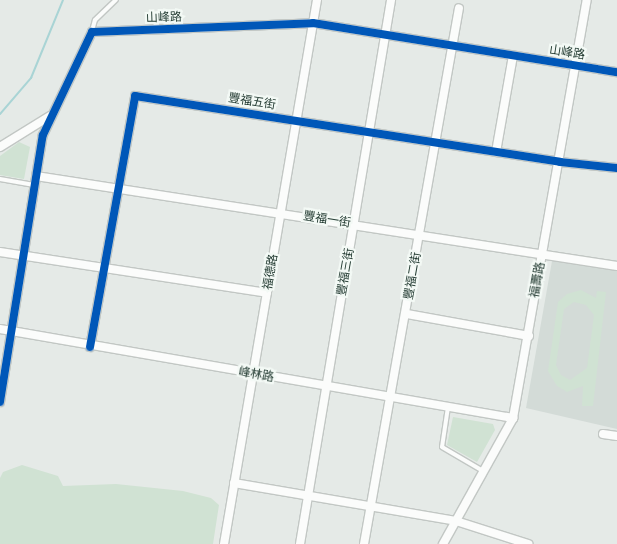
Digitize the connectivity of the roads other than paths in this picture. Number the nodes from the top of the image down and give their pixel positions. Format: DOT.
graph roads {
  1 [pos="116,0"];
  2 [pos="317,0"];
  3 [pos="391,0"];
  4 [pos="587,0"];
  5 [pos="459,8"];
  6 [pos="313,23"];
  7 [pos="92,32"];
  8 [pos="387,36"];
  9 [pos="453,47"];
  10 [pos="513,56"];
  11 [pos="577,66"];
  12 [pos="617,72"];
  13 [pos="50,116"];
  14 [pos="297,120"];
  15 [pos="370,132"];
  16 [pos="437,143"];
  17 [pos="0,147"];
  18 [pos="496,152"];
  19 [pos="560,162"];
  20 [pos="617,168"];
  21 [pos="36,176"];
  22 [pos="0,180"];
  23 [pos="35,185"];
  24 [pos="116,188"];
  25 [pos="282,213"];
  26 [pos="354,224"];
  27 [pos="420,235"];
  28 [pos="0,252"];
  29 [pos="543,254"];
  30 [pos="24,256"];
  31 [pos="617,266"];
  32 [pos="103,268"];
  33 [pos="267,293"];
  34 [pos="406,314"];
  35 [pos="0,329"];
  36 [pos="10,333"];
  37 [pos="528,336"];
  38 [pos="90,347"];
  39 [pos="253,374"];
  40 [pos="326,387"];
  41 [pos="391,397"];
  42 [pos="0,402"];
  43 [pos="448,407"];
  44 [pos="512,418"];
  45 [pos="603,434"];
  46 [pos="617,436"];
  47 [pos="484,471"];
  48 [pos="234,483"];
  49 [pos="308,495"];
  50 [pos="371,506"];
  51 [pos="456,520"];
  52 [pos="224,544"];
  53 [pos="300,544"];
  54 [pos="364,544"];
  55 [pos="443,544"];
  56 [pos="528,544"];
  1 -- 7 [label="lane"];
  2 -- 6 [label="street, 福德路"];
  3 -- 8 [label="street, 豐福三街"];
  4 -- 11 [label="street, 福壽路"];
  5 -- 9 [label="street, 豐福二街"];
  6 -- 7 [label="street, 山峰路"];
  6 -- 8 [label="street, 山峰路"];
  6 -- 14 [label="street, 福德路"];
  7 -- 13 [label="street"];
  8 -- 9 [label="street, 山峰路"];
  8 -- 15 [label="street, 豐福三街"];
  9 -- 10 [label="street, 山峰路"];
  9 -- 16 [label="street, 豐福二街"];
  10 -- 11 [label="street, 山峰路"];
  10 -- 18 [label="street"];
  11 -- 12 [label="street, 山峰路"];
  11 -- 19 [label="street, 福壽路"];
  13 -- 17 [label="street"];
  13 -- 21 [label="street"];
  14 -- 15 [label="street, 豐福五街"];
  14 -- 24 [label="street, 豐福五街"];
  14 -- 25 [label="street, 福德路"];
  15 -- 16 [label="street, 豐福五街"];
  15 -- 26 [label="street, 豐福三街"];
  16 -- 18 [label="street, 豐福五街"];
  16 -- 27 [label="street, 豐福二街"];
  18 -- 19 [label="street, 豐福五街"];
  19 -- 20 [label="street, 豐福五街"];
  19 -- 29 [label="street, 福壽路"];
  21 -- 23 [label="street"];
  21 -- 24 [label="street, 豐福一街"];
  22 -- 23 [label="lane"];
  23 -- 30 [label="street"];
  24 -- 25 [label="street, 豐福一街"];
  24 -- 32 [label="street, 豐福五街"];
  25 -- 26 [label="street, 豐福一街"];
  25 -- 33 [label="street, 福德路"];
  26 -- 27 [label="street, 豐福一街"];
  26 -- 40 [label="street, 豐福三街"];
  27 -- 29 [label="street, 豐福一街"];
  27 -- 34 [label="street, 豐福二街"];
  28 -- 30 [label="street"];
  29 -- 31 [label="street, 豐福一街"];
  29 -- 37 [label="street, 福壽路"];
  30 -- 32 [label="street"];
  30 -- 36 [label="street"];
  32 -- 33 [label="street"];
  32 -- 38 [label="street, 豐福五街"];
  33 -- 39 [label="street, 福德路"];
  34 -- 37 [label="street"];
  34 -- 41 [label="street, 豐福二街"];
  35 -- 36 [label="street, 峰林路"];
  36 -- 38 [label="street, 峰林路"];
  36 -- 42 [label="street"];
  37 -- 44 [label="street, 福壽路"];
  38 -- 39 [label="street, 峰林路"];
  39 -- 40 [label="street, 峰林路"];
  39 -- 48 [label="street, 福德路"];
  40 -- 41 [label="street, 峰林路"];
  40 -- 49 [label="street, 豐福三街"];
  41 -- 43 [label="street, 峰林路"];
  41 -- 50 [label="street, 豐福二街"];
  43 -- 44 [label="street, 峰林路"];
  43 -- 47 [label="lane"];
  44 -- 47 [label="street, 福壽路"];
  45 -- 46 [label="street"];
  47 -- 51 [label="street, 福壽路"];
  48 -- 49 [label="street"];
  48 -- 52 [label="street, 福德路"];
  49 -- 50 [label="street"];
  49 -- 53 [label="street, 豐福三街"];
  50 -- 51 [label="street"];
  50 -- 54 [label="street, 豐福二街"];
  51 -- 55 [label="street, 福壽路"];
  51 -- 56 [label="street"];
}
